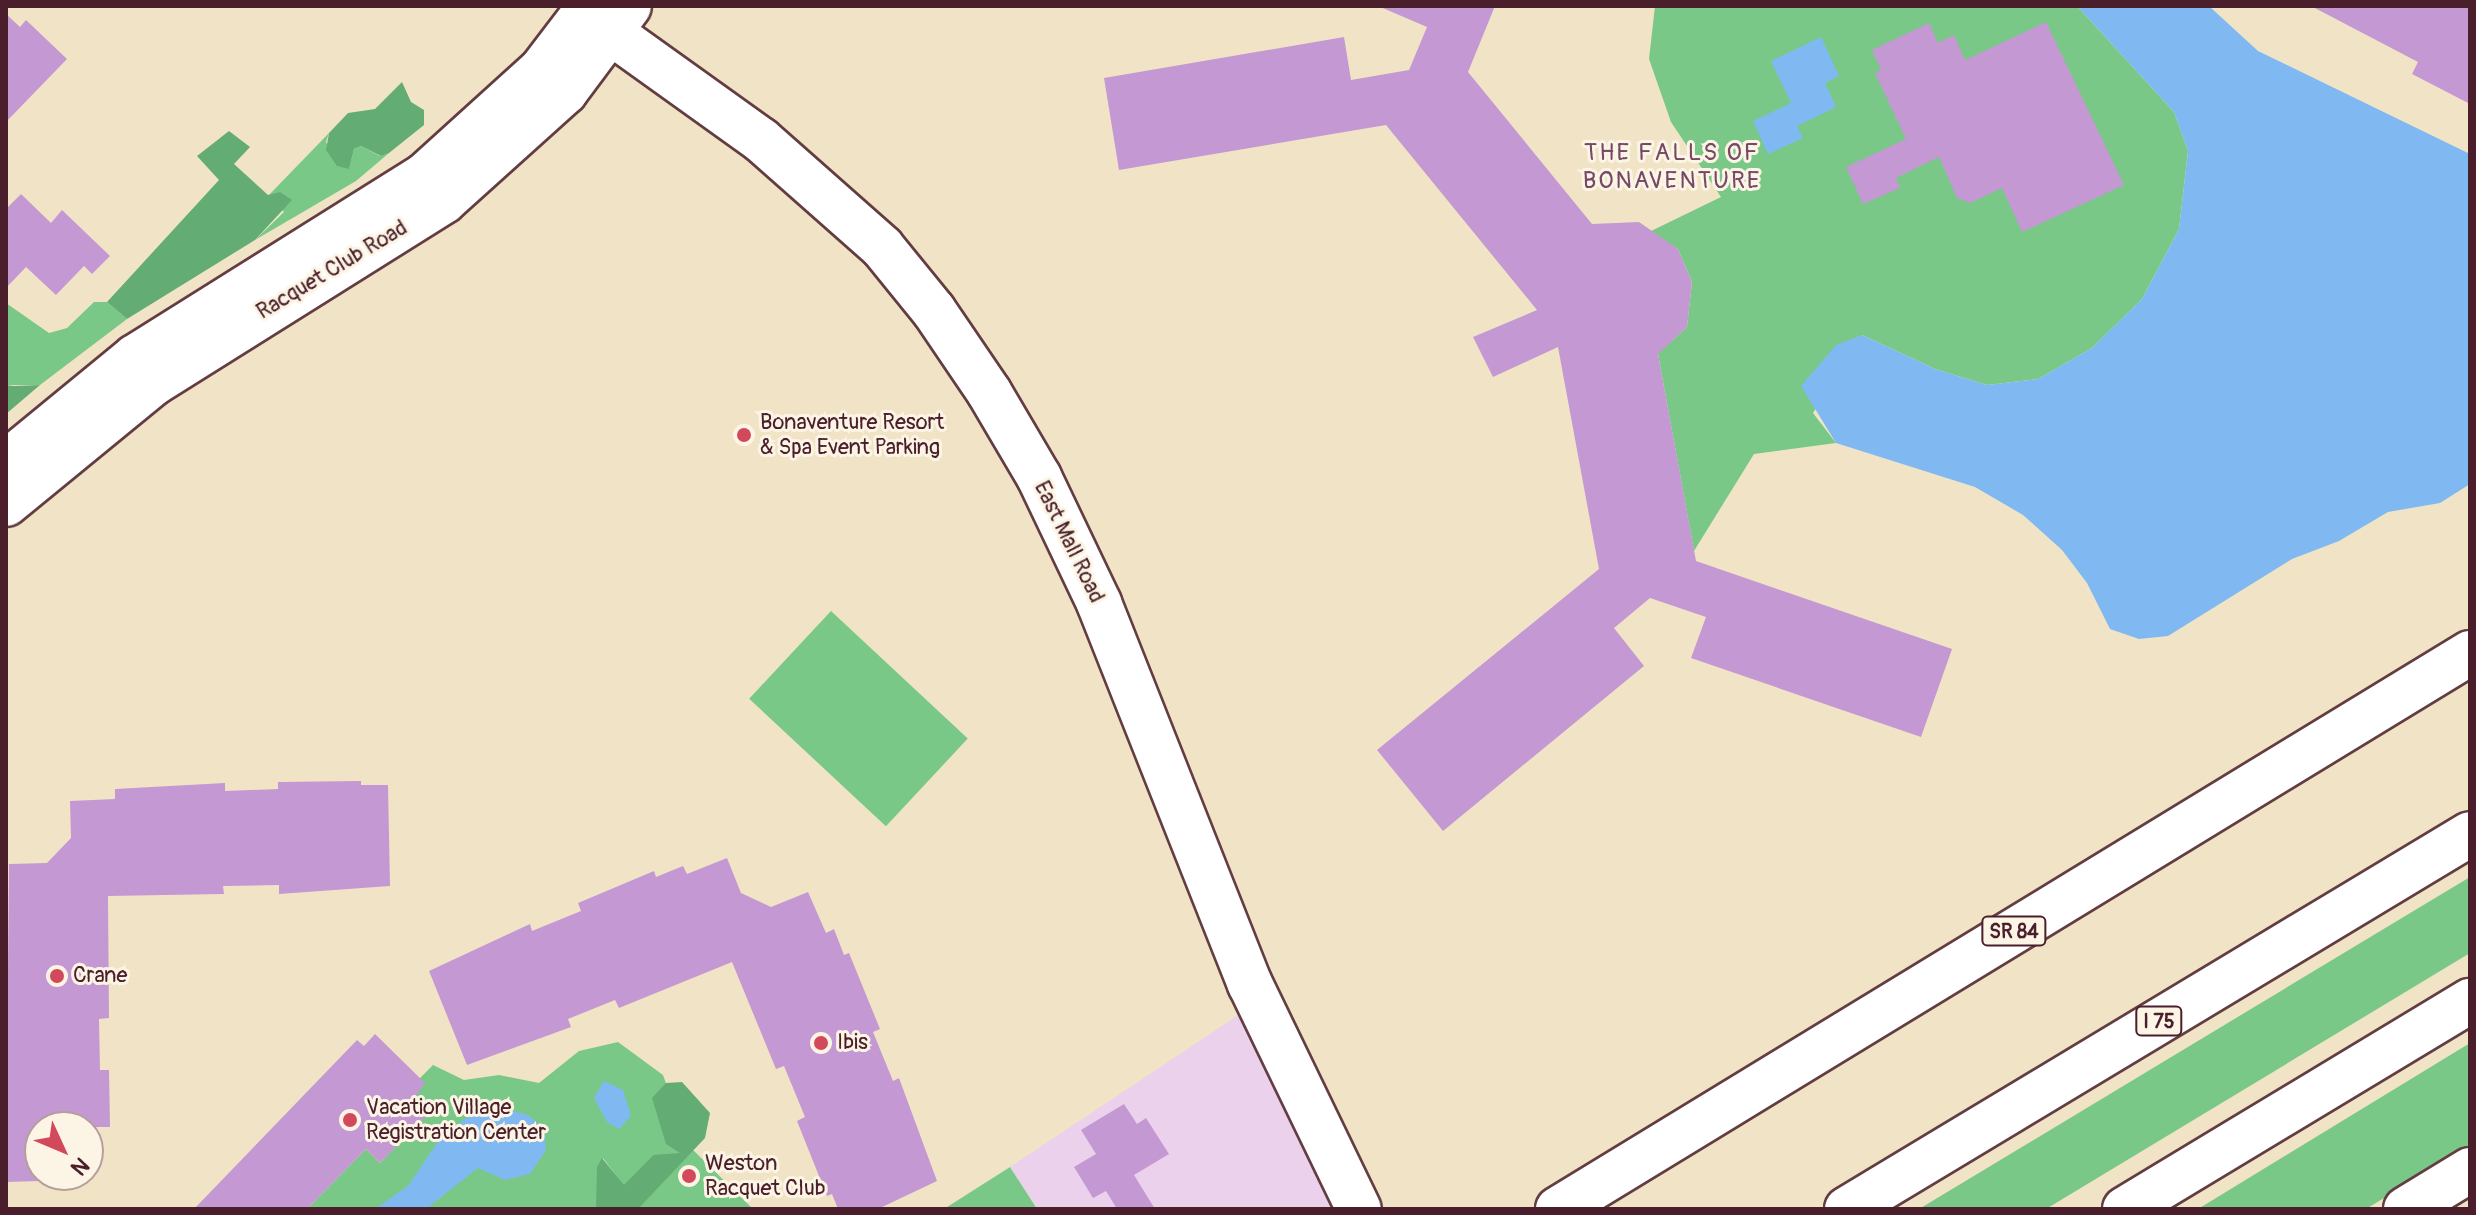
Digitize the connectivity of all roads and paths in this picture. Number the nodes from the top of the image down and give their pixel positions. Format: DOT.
graph roads {
  1 [pos="604,15"];
  2 [pos="6,463"];
  3 [pos="6,504"];
  4 [pos="2470,653"];
  5 [pos="2470,834"];
  6 [pos="2470,1001"];
  7 [pos="2470,1170"];
  8 [pos="1359,1209"];
  9 [pos="1558,1209"];
  10 [pos="1847,1209"];
  11 [pos="2125,1209"];
  12 [pos="2406,1209"];
  1 -- 2 [label="main road, Racquet Club Road"];
  1 -- 3 [label="main road, Racquet Club Road"];
  1 -- 8 [label="main road, East Mall Road"];
  4 -- 9 [label="main road, SR 84"];
  5 -- 10 [label="main road, I 75"];
  6 -- 11 [label="main road"];
  7 -- 12 [label="main road"];
}
